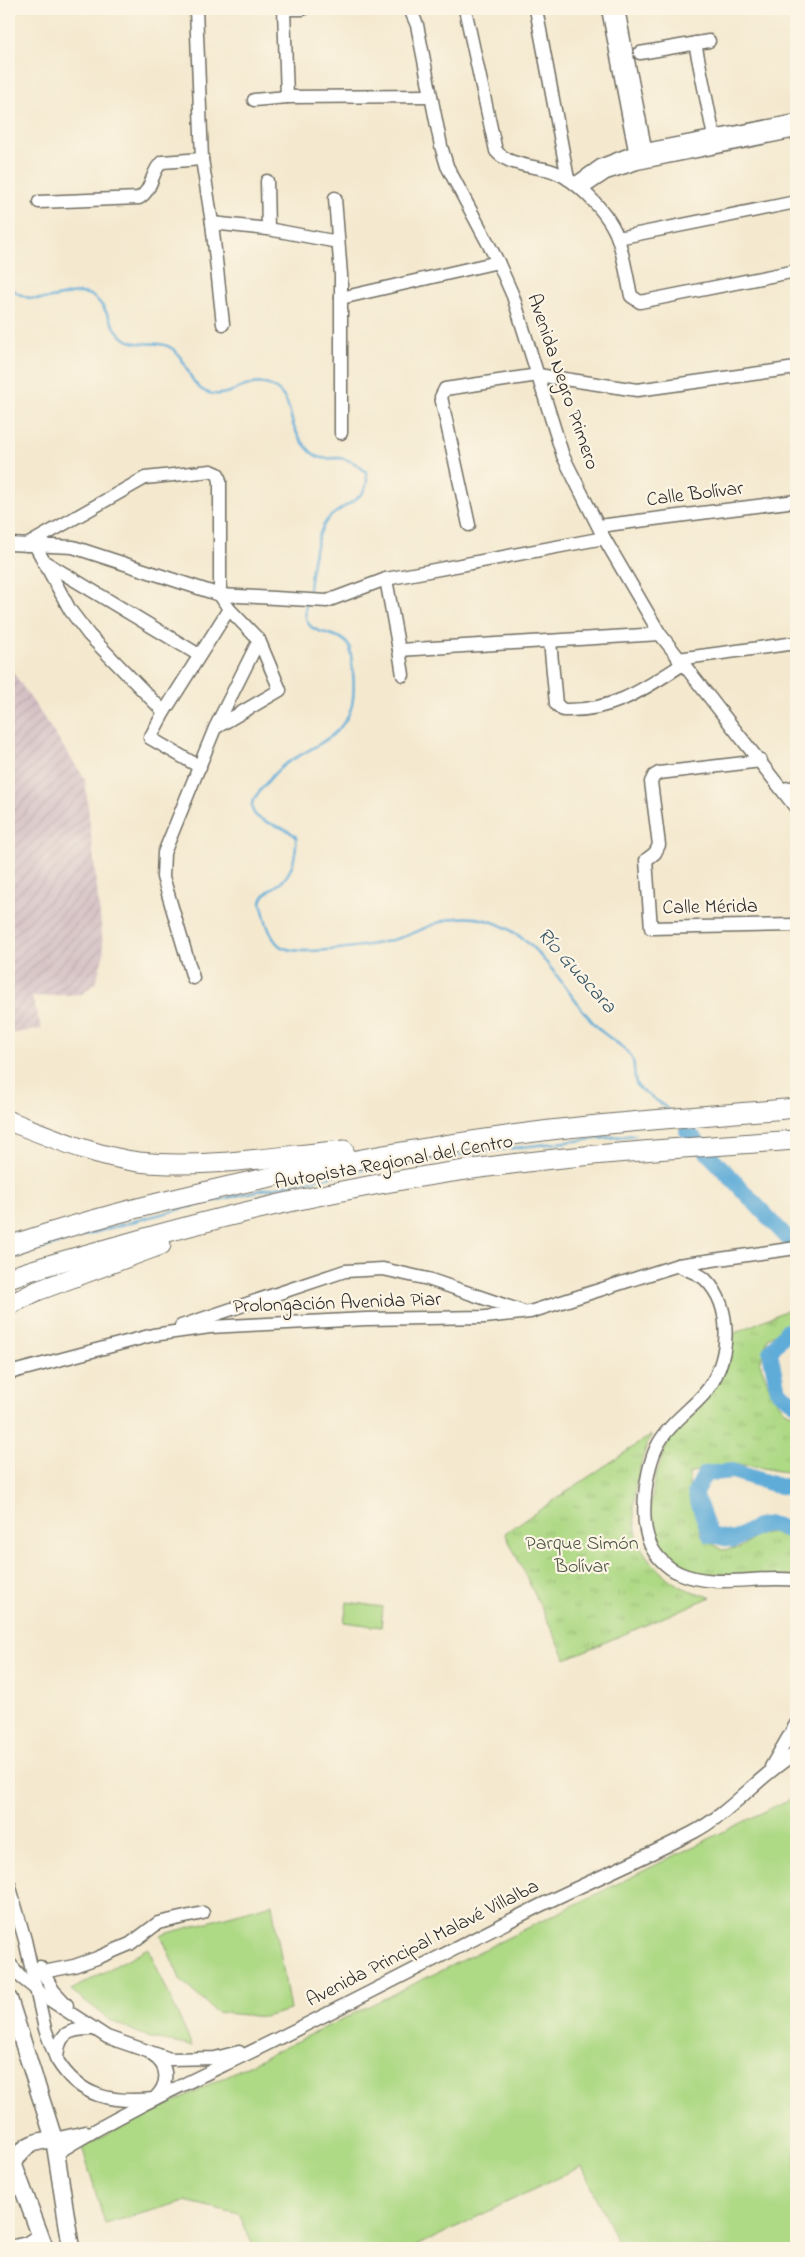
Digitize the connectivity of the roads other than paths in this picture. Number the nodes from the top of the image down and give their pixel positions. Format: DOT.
graph roads {
  1 [pos="196,9"];
  2 [pos="284,9"];
  3 [pos="303,9"];
  4 [pos="410,9"];
  5 [pos="465,9"];
  6 [pos="536,9"];
  7 [pos="608,9"];
  8 [pos="618,9"];
  9 [pos="709,41"];
  10 [pos="695,43"];
  11 [pos="640,53"];
  12 [pos="431,96"];
  13 [pos="287,97"];
  14 [pos="254,100"];
  15 [pos="796,121"];
  16 [pos="796,132"];
  17 [pos="714,137"];
  18 [pos="642,157"];
  19 [pos="202,159"];
  20 [pos="267,181"];
  21 [pos="575,184"];
  22 [pos="335,198"];
  23 [pos="39,202"];
  24 [pos="796,202"];
  25 [pos="212,223"];
  26 [pos="268,229"];
  27 [pos="618,238"];
  28 [pos="338,242"];
  29 [pos="498,262"];
  30 [pos="796,271"];
  31 [pos="341,298"];
  32 [pos="223,324"];
  33 [pos="796,368"];
  34 [pos="538,375"];
  35 [pos="341,433"];
  36 [pos="796,501"];
  37 [pos="469,526"];
  38 [pos="602,532"];
  39 [pos="9,544"];
  40 [pos="31,545"];
  41 [pos="42,561"];
  42 [pos="386,580"];
  43 [pos="220,595"];
  44 [pos="230,609"];
  45 [pos="660,634"];
  46 [pos="259,640"];
  47 [pos="550,641"];
  48 [pos="796,643"];
  49 [pos="399,650"];
  50 [pos="199,655"];
  51 [pos="681,662"];
  52 [pos="403,675"];
  53 [pos="164,712"];
  54 [pos="215,728"];
  55 [pos="761,761"];
  56 [pos="200,767"];
  57 [pos="796,788"];
  58 [pos="783,789"];
  59 [pos="796,808"];
  60 [pos="796,925"];
  61 [pos="193,978"];
  62 [pos="796,1108"];
  63 [pos="9,1121"];
  64 [pos="536,1132"];
  65 [pos="796,1140"];
  66 [pos="335,1193"];
  67 [pos="9,1246"];
  68 [pos="796,1248"];
  69 [pos="717,1261"];
  70 [pos="678,1265"];
  71 [pos="9,1278"];
  72 [pos="704,1278"];
  73 [pos="9,1305"];
  74 [pos="523,1311"];
  75 [pos="153,1335"];
  76 [pos="9,1374"];
  77 [pos="796,1580"];
  78 [pos="796,1724"];
  79 [pos="796,1753"];
  80 [pos="767,1774"];
  81 [pos="9,1884"];
  82 [pos="203,1913"];
  83 [pos="25,1940"];
  84 [pos="9,1963"];
  85 [pos="43,1972"];
  86 [pos="34,1987"];
  87 [pos="9,1999"];
  88 [pos="92,2029"];
  89 [pos="265,2045"];
  90 [pos="144,2049"];
  91 [pos="57,2060"];
  92 [pos="154,2099"];
  93 [pos="129,2107"];
  94 [pos="55,2146"];
  95 [pos="11,2159"];
  96 [pos="68,2224"];
  97 [pos="35,2243"];
  98 [pos="9,2245"];
  99 [pos="71,2248"];
  1 -- 19 [label="street"];
  2 -- 3 [label="street"];
  2 -- 13 [label="street"];
  4 -- 12 [label="street, Avenida Negro Primero"];
  5 -- 21 [label="street"];
  6 -- 21 [label="street"];
  7 -- 18 [label="street"];
  8 -- 18 [label="street"];
  9 -- 10 [label="street"];
  10 -- 11 [label="street"];
  10 -- 17 [label="street"];
  12 -- 13 [label="street"];
  12 -- 29 [label="street, Avenida Negro Primero"];
  13 -- 14 [label="street"];
  15 -- 17 [label="street"];
  16 -- 18 [label="street"];
  17 -- 18 [label="street"];
  18 -- 21 [label="street"];
  19 -- 23 [label="street"];
  19 -- 25 [label="street"];
  20 -- 26 [label="street"];
  21 -- 27 [label="street"];
  22 -- 28 [label="street"];
  24 -- 27 [label="street"];
  25 -- 26 [label="street"];
  25 -- 32 [label="street"];
  26 -- 28 [label="street"];
  27 -- 30 [label="street"];
  28 -- 31 [label="street"];
  29 -- 31 [label="street"];
  29 -- 34 [label="street, Avenida Negro Primero"];
  31 -- 35 [label="street"];
  33 -- 34 [label="street"];
  34 -- 37 [label="street"];
  34 -- 38 [label="street, Avenida Negro Primero"];
  36 -- 38 [label="street, Calle Bolívar"];
  38 -- 42 [label="street, Calle Bolívar"];
  38 -- 45 [label="street, Avenida Negro Primero"];
  39 -- 40 [label="street"];
  40 -- 41 [label="street"];
  40 -- 43 [label="street"];
  40 -- 43 [label="street"];
  41 -- 50 [label="street"];
  41 -- 53 [label="street"];
  42 -- 43 [label="street, Calle Bolívar"];
  42 -- 49 [label="street"];
  43 -- 44 [label="street"];
  44 -- 46 [label="street"];
  44 -- 50 [label="street"];
  45 -- 47 [label="street"];
  45 -- 51 [label="street, Avenida Negro Primero"];
  46 -- 54 [label="street"];
  46 -- 54 [label="street"];
  47 -- 49 [label="street"];
  47 -- 51 [label="street"];
  48 -- 51 [label="street"];
  49 -- 52 [label="street"];
  50 -- 53 [label="street"];
  51 -- 55 [label="street, Avenida Negro Primero"];
  53 -- 56 [label="street"];
  54 -- 56 [label="street"];
  55 -- 58 [label="street, Avenida Negro Primero"];
  55 -- 60 [label="street, Calle Mérida"];
  56 -- 61 [label="street"];
  57 -- 58 [label="street"];
  58 -- 59 [label="street, Avenida Negro Primero"];
  62 -- 64 [label="highway, Autopista Regional del Centro"];
  63 -- 64 [label="highway"];
  64 -- 67 [label="highway, Autopista Regional del Centro"];
  65 -- 66 [label="highway, Autopista Regional del Centro"];
  66 -- 71 [label="highway, Autopista Regional del Centro"];
  66 -- 73 [label="highway"];
  68 -- 69 [label="street, Prolongación Avenida Piar"];
  69 -- 70 [label="street, Prolongación Avenida Piar"];
  69 -- 72 [label="street"];
  70 -- 72 [label="street"];
  70 -- 74 [label="street, Prolongación Avenida Piar"];
  72 -- 77 [label="street"];
  74 -- 75 [label="street, Prolongación Avenida Piar"];
  74 -- 75 [label="street, Prolongación Avenida Piar"];
  75 -- 76 [label="street, Prolongación Avenida Piar"];
  78 -- 80 [label="street"];
  79 -- 80 [label="street, Avenida Principal Malavé Villalba"];
  80 -- 89 [label="street, Avenida Principal Malavé Villalba"];
  81 -- 83 [label="street"];
  82 -- 85 [label="street"];
  83 -- 85 [label="street"];
  83 -- 86 [label="street"];
  84 -- 86 [label="street"];
  85 -- 88 [label="street"];
  86 -- 88 [label="street"];
  86 -- 91 [label="street"];
  87 -- 94 [label="main road"];
  88 -- 90 [label="street"];
  88 -- 91 [label="street"];
  89 -- 90 [label="street"];
  89 -- 92 [label="street, Avenida Principal Malavé Villalba"];
  90 -- 92 [label="street"];
  91 -- 93 [label="street"];
  92 -- 93 [label="street, Avenida Principal Malavé Villalba"];
  93 -- 94 [label="street"];
  94 -- 95 [label="main road"];
  94 -- 96 [label="main road"];
  95 -- 97 [label="main road"];
  96 -- 97 [label="main road"];
  96 -- 99 [label="main road"];
  97 -- 98 [label="street"];
}
